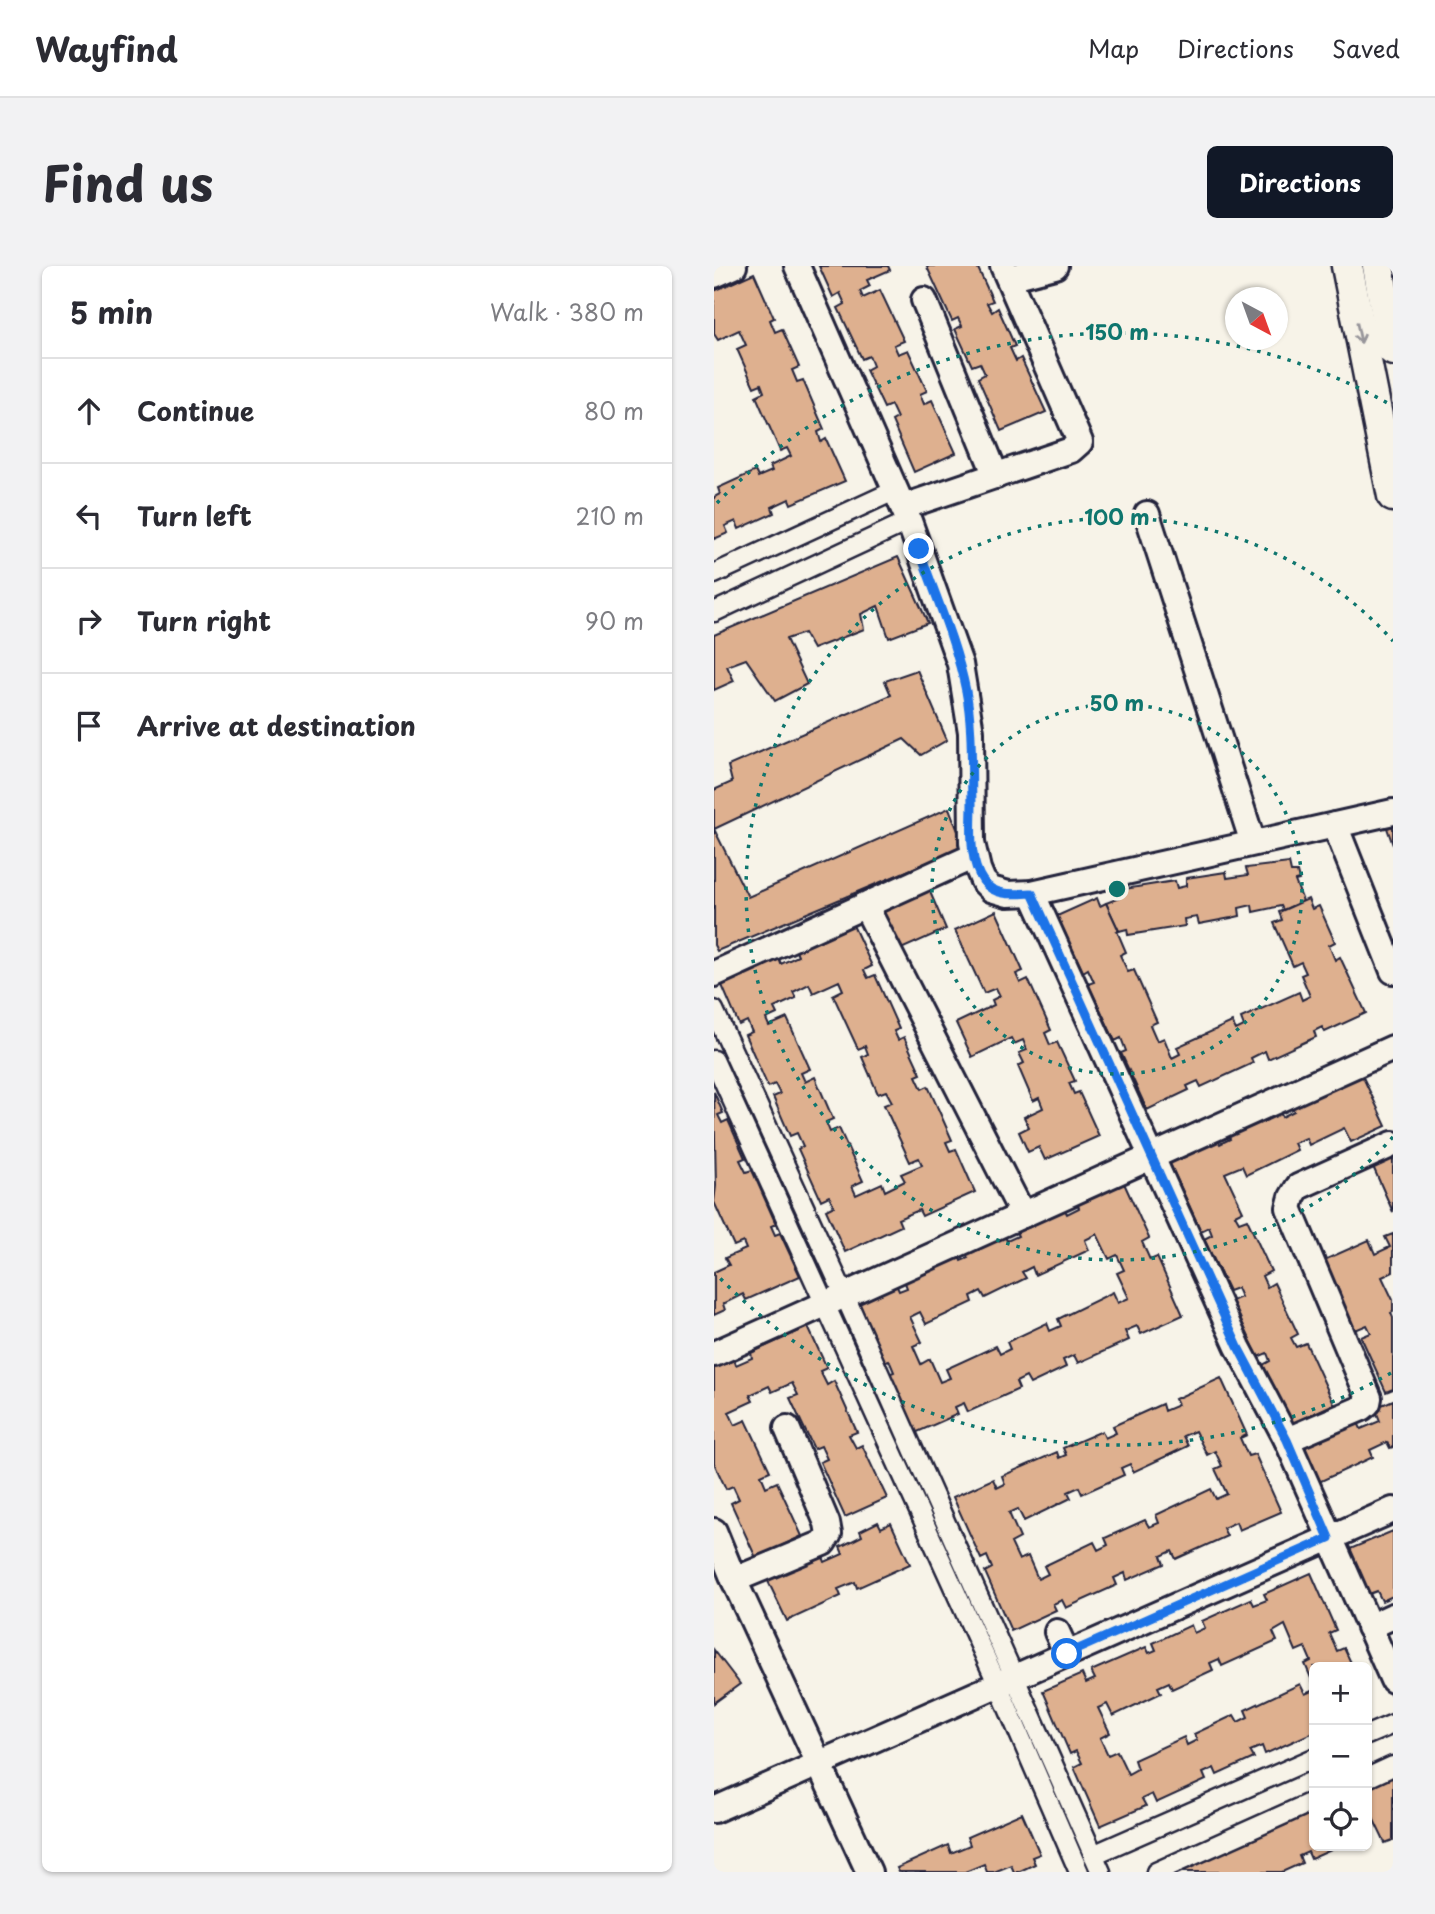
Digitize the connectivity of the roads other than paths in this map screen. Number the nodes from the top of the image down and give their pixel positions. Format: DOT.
graph roads {
  1 [pos="734,266"];
  2 [pos="797,266"];
  3 [pos="1055,266"];
  4 [pos="1346,266"];
  5 [pos="1378,266"];
  6 [pos="1006,272"];
  7 [pos="714,275"];
  8 [pos="924,300"];
  9 [pos="1393,350"];
  10 [pos="996,476"];
  11 [pos="1393,496"];
  12 [pos="902,506"];
  13 [pos="1147,514"];
  14 [pos="714,574"];
  15 [pos="714,612"];
  16 [pos="1393,812"];
  17 [pos="1335,825"];
  18 [pos="1253,843"];
  19 [pos="974,856"];
  20 [pos="1032,893"];
  21 [pos="865,905"];
  22 [pos="1393,971"];
  23 [pos="714,974"];
  24 [pos="714,1010"];
  25 [pos="1393,1048"];
  26 [pos="714,1060"];
  27 [pos="1393,1144"];
  28 [pos="1152,1157"];
  29 [pos="1023,1216"];
  30 [pos="834,1300"];
  31 [pos="714,1354"];
  32 [pos="787,1428"];
  33 [pos="1287,1440"];
  34 [pos="1393,1510"];
  35 [pos="714,1531"];
  36 [pos="1329,1538"];
  37 [pos="726,1575"];
  38 [pos="1393,1616"];
  39 [pos="1369,1627"];
  40 [pos="1393,1680"];
  41 [pos="1005,1681"];
  42 [pos="1393,1724"];
  43 [pos="1372,1733"];
  44 [pos="1309,1760"];
  45 [pos="820,1763"];
  46 [pos="1393,1766"];
  47 [pos="1372,1776"];
  48 [pos="1309,1803"];
  49 [pos="714,1810"];
  50 [pos="1093,1854"];
  51 [pos="869,1872"];
  52 [pos="1079,1872"];
  53 [pos="1101,1872"];
  54 [pos="1156,1872"];
  1 -- 7 [label="street"];
  2 -- 12 [label="street"];
  3 -- 6 [label="street"];
  4 -- 11 [label="street, one-way"];
  5 -- 9 [label="street"];
  6 -- 10 [label="street"];
  8 -- 10 [label="street"];
  10 -- 12 [label="street"];
  12 -- 14 [label="street"];
  12 -- 15 [label="street"];
  12 -- 19 [label="street"];
  13 -- 18 [label="street"];
  16 -- 17 [label="street"];
  17 -- 18 [label="street"];
  17 -- 22 [label="street"];
  18 -- 20 [label="street"];
  19 -- 20 [label="street"];
  19 -- 21 [label="street"];
  20 -- 28 [label="street"];
  21 -- 23 [label="street"];
  21 -- 29 [label="street"];
  24 -- 30 [label="street"];
  25 -- 28 [label="street"];
  26 -- 30 [label="street"];
  27 -- 33 [label="street"];
  28 -- 29 [label="street"];
  28 -- 33 [label="street"];
  29 -- 30 [label="street"];
  30 -- 31 [label="street"];
  30 -- 41 [label="street"];
  32 -- 37 [label="street"];
  33 -- 36 [label="street"];
  34 -- 36 [label="street"];
  35 -- 37 [label="street"];
  36 -- 39 [label="street"];
  36 -- 41 [label="street"];
  37 -- 45 [label="street"];
  38 -- 39 [label="street"];
  39 -- 40 [label="street"];
  41 -- 45 [label="street"];
  41 -- 50 [label="street"];
  41 -- 52 [label="street"];
  42 -- 43 [label="street"];
  44 -- 50 [label="street"];
  45 -- 49 [label="street"];
  45 -- 51 [label="street"];
  46 -- 47 [label="street"];
  48 -- 54 [label="street"];
  50 -- 53 [label="street"];
}
